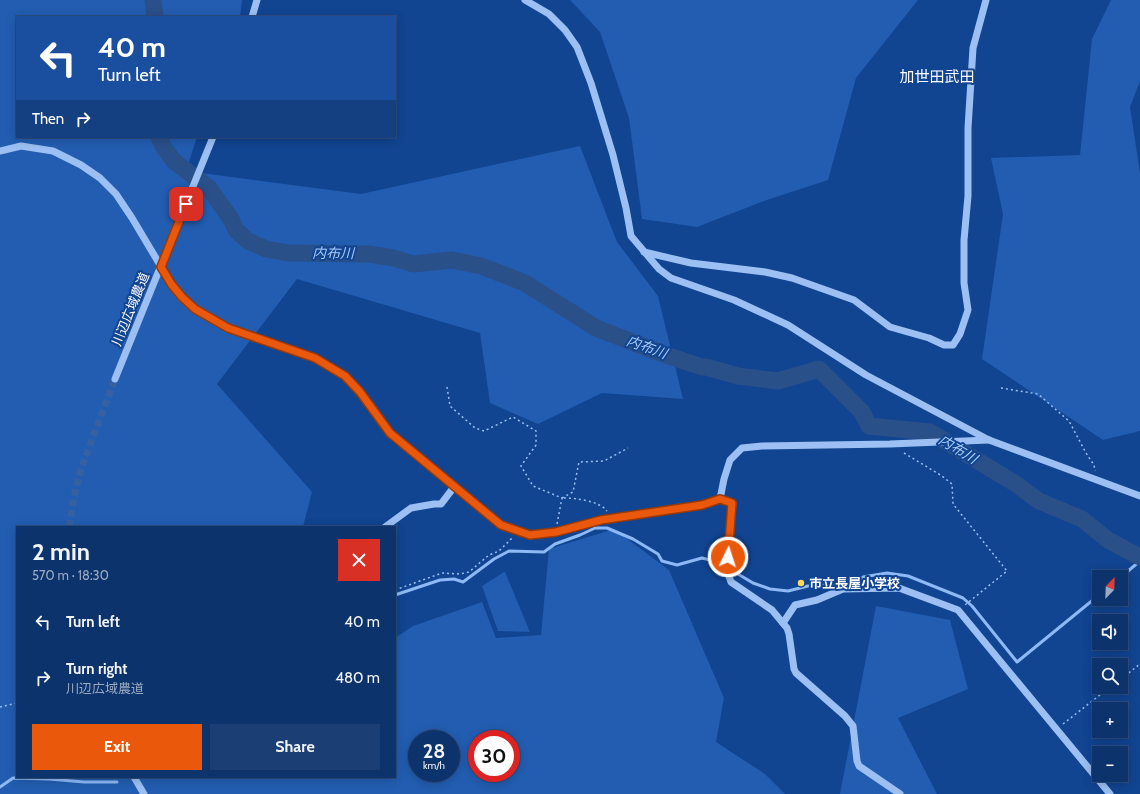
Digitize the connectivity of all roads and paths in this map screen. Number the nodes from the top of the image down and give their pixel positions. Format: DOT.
graph roads {
  1 [pos="257,0"];
  2 [pos="525,0"];
  3 [pos="986,0"];
  4 [pos="252,16"];
  5 [pos="213,138"];
  6 [pos="0,151"];
  7 [pos="644,252"];
  8 [pos="161,267"];
  9 [pos="115,380"];
  10 [pos="447,387"];
  11 [pos="1001,388"];
  12 [pos="989,440"];
  13 [pos="628,448"];
  14 [pos="903,452"];
  15 [pos="1097,480"];
  16 [pos="454,487"];
  17 [pos="1140,496"];
  18 [pos="562,498"];
  19 [pos="720,499"];
  20 [pos="613,518"];
  21 [pos="386,526"];
  22 [pos="518,531"];
  23 [pos="556,532"];
  24 [pos="396,590"];
  25 [pos="958,610"];
  26 [pos="783,623"];
  27 [pos="1140,664"];
  28 [pos="1128,673"];
  29 [pos="1101,694"];
  30 [pos="16,702"];
  31 [pos="0,707"];
  32 [pos="1057,729"];
  33 [pos="135,778"];
  34 [pos="144,794"];
  35 [pos="900,794"];
  36 [pos="1110,794"];
  1 -- 4 [label="street"];
  2 -- 7 [label="street"];
  3 -- 7 [label="street"];
  5 -- 8 [label="street, 川辺広域農道"];
  6 -- 8 [label="street"];
  7 -- 12 [label="street"];
  8 -- 9 [label="street, 川辺広域農道"];
  8 -- 16 [label="street"];
  10 -- 18 [label="path"];
  11 -- 15 [label="path"];
  12 -- 15 [label="street"];
  12 -- 19 [label="street"];
  13 -- 18 [label="path"];
  14 -- 25 [label="path"];
  15 -- 17 [label="street"];
  16 -- 21 [label="street"];
  16 -- 22 [label="street"];
  18 -- 20 [label="path"];
  18 -- 23 [label="path"];
  19 -- 20 [label="street"];
  19 -- 26 [label="street"];
  20 -- 23 [label="street"];
  22 -- 23 [label="street"];
  22 -- 24 [label="path"];
  25 -- 26 [label="street"];
  25 -- 32 [label="street"];
  26 -- 35 [label="street"];
  27 -- 28 [label="path"];
  29 -- 32 [label="path"];
  30 -- 31 [label="path"];
  32 -- 36 [label="street"];
  33 -- 34 [label="street"];
}
